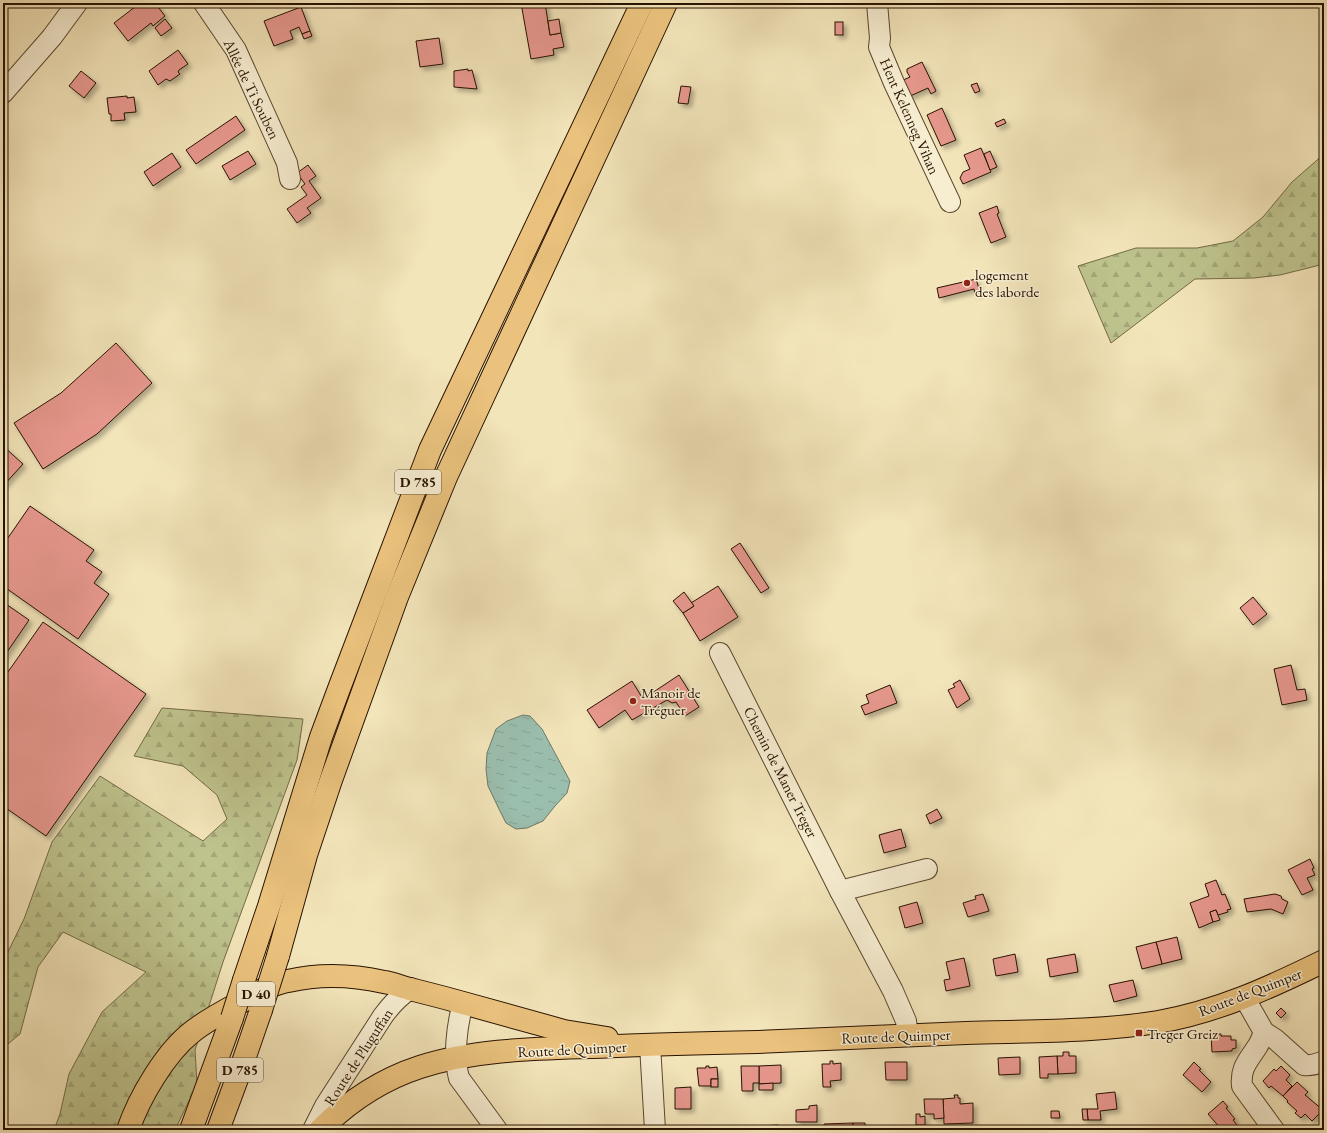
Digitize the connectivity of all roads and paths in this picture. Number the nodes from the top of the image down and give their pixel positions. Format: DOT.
graph roads {
  1 [pos="78,3"];
  2 [pos="204,3"];
  3 [pos="642,3"];
  4 [pos="666,3"];
  5 [pos="877,3"];
  6 [pos="3,93"];
  7 [pos="290,179"];
  8 [pos="950,202"];
  9 [pos="720,654"];
  10 [pos="927,869"];
  11 [pos="840,891"];
  12 [pos="1324,961"];
  13 [pos="410,989"];
  14 [pos="1244,997"];
  15 [pos="462,1003"];
  16 [pos="1264,1032"];
  17 [pos="908,1036"];
  18 [pos="650,1045"];
  19 [pos="456,1058"];
  20 [pos="1324,1061"];
  21 [pos="128,1130"];
  22 [pos="191,1130"];
  23 [pos="218,1130"];
  24 [pos="313,1130"];
  25 [pos="320,1130"];
  26 [pos="497,1130"];
  27 [pos="655,1130"];
  28 [pos="1274,1130"];
  1 -- 6 [label="street"];
  2 -- 7 [label="street, Allée de Ti Souben"];
  3 -- 22 [label="main road, D 785, bridge"];
  4 -- 23 [label="main road, D 785, bridge"];
  5 -- 8 [label="street, Hent Kelenneg Vihan"];
  9 -- 11 [label="street, Chemin de Maner Treger"];
  10 -- 11 [label="street"];
  11 -- 17 [label="street, Chemin de Maner Treger"];
  12 -- 14 [label="main road, Route de Quimper / D 40"];
  13 -- 15 [label="main road, D 40"];
  13 -- 21 [label="main road, D 40"];
  13 -- 24 [label="street, Route de Pluguffan"];
  14 -- 16 [label="street"];
  14 -- 17 [label="main road, Route de Quimper / D 40"];
  15 -- 18 [label="main road, D 40"];
  15 -- 19 [label="street"];
  16 -- 20 [label="street"];
  16 -- 28 [label="street"];
  17 -- 18 [label="main road, Route de Quimper / D 40"];
  18 -- 19 [label="main road, Route de Quimper / D 40"];
  18 -- 27 [label="street"];
  19 -- 25 [label="main road, Route de Pluguffan / D 40"];
  19 -- 26 [label="street"];
}
